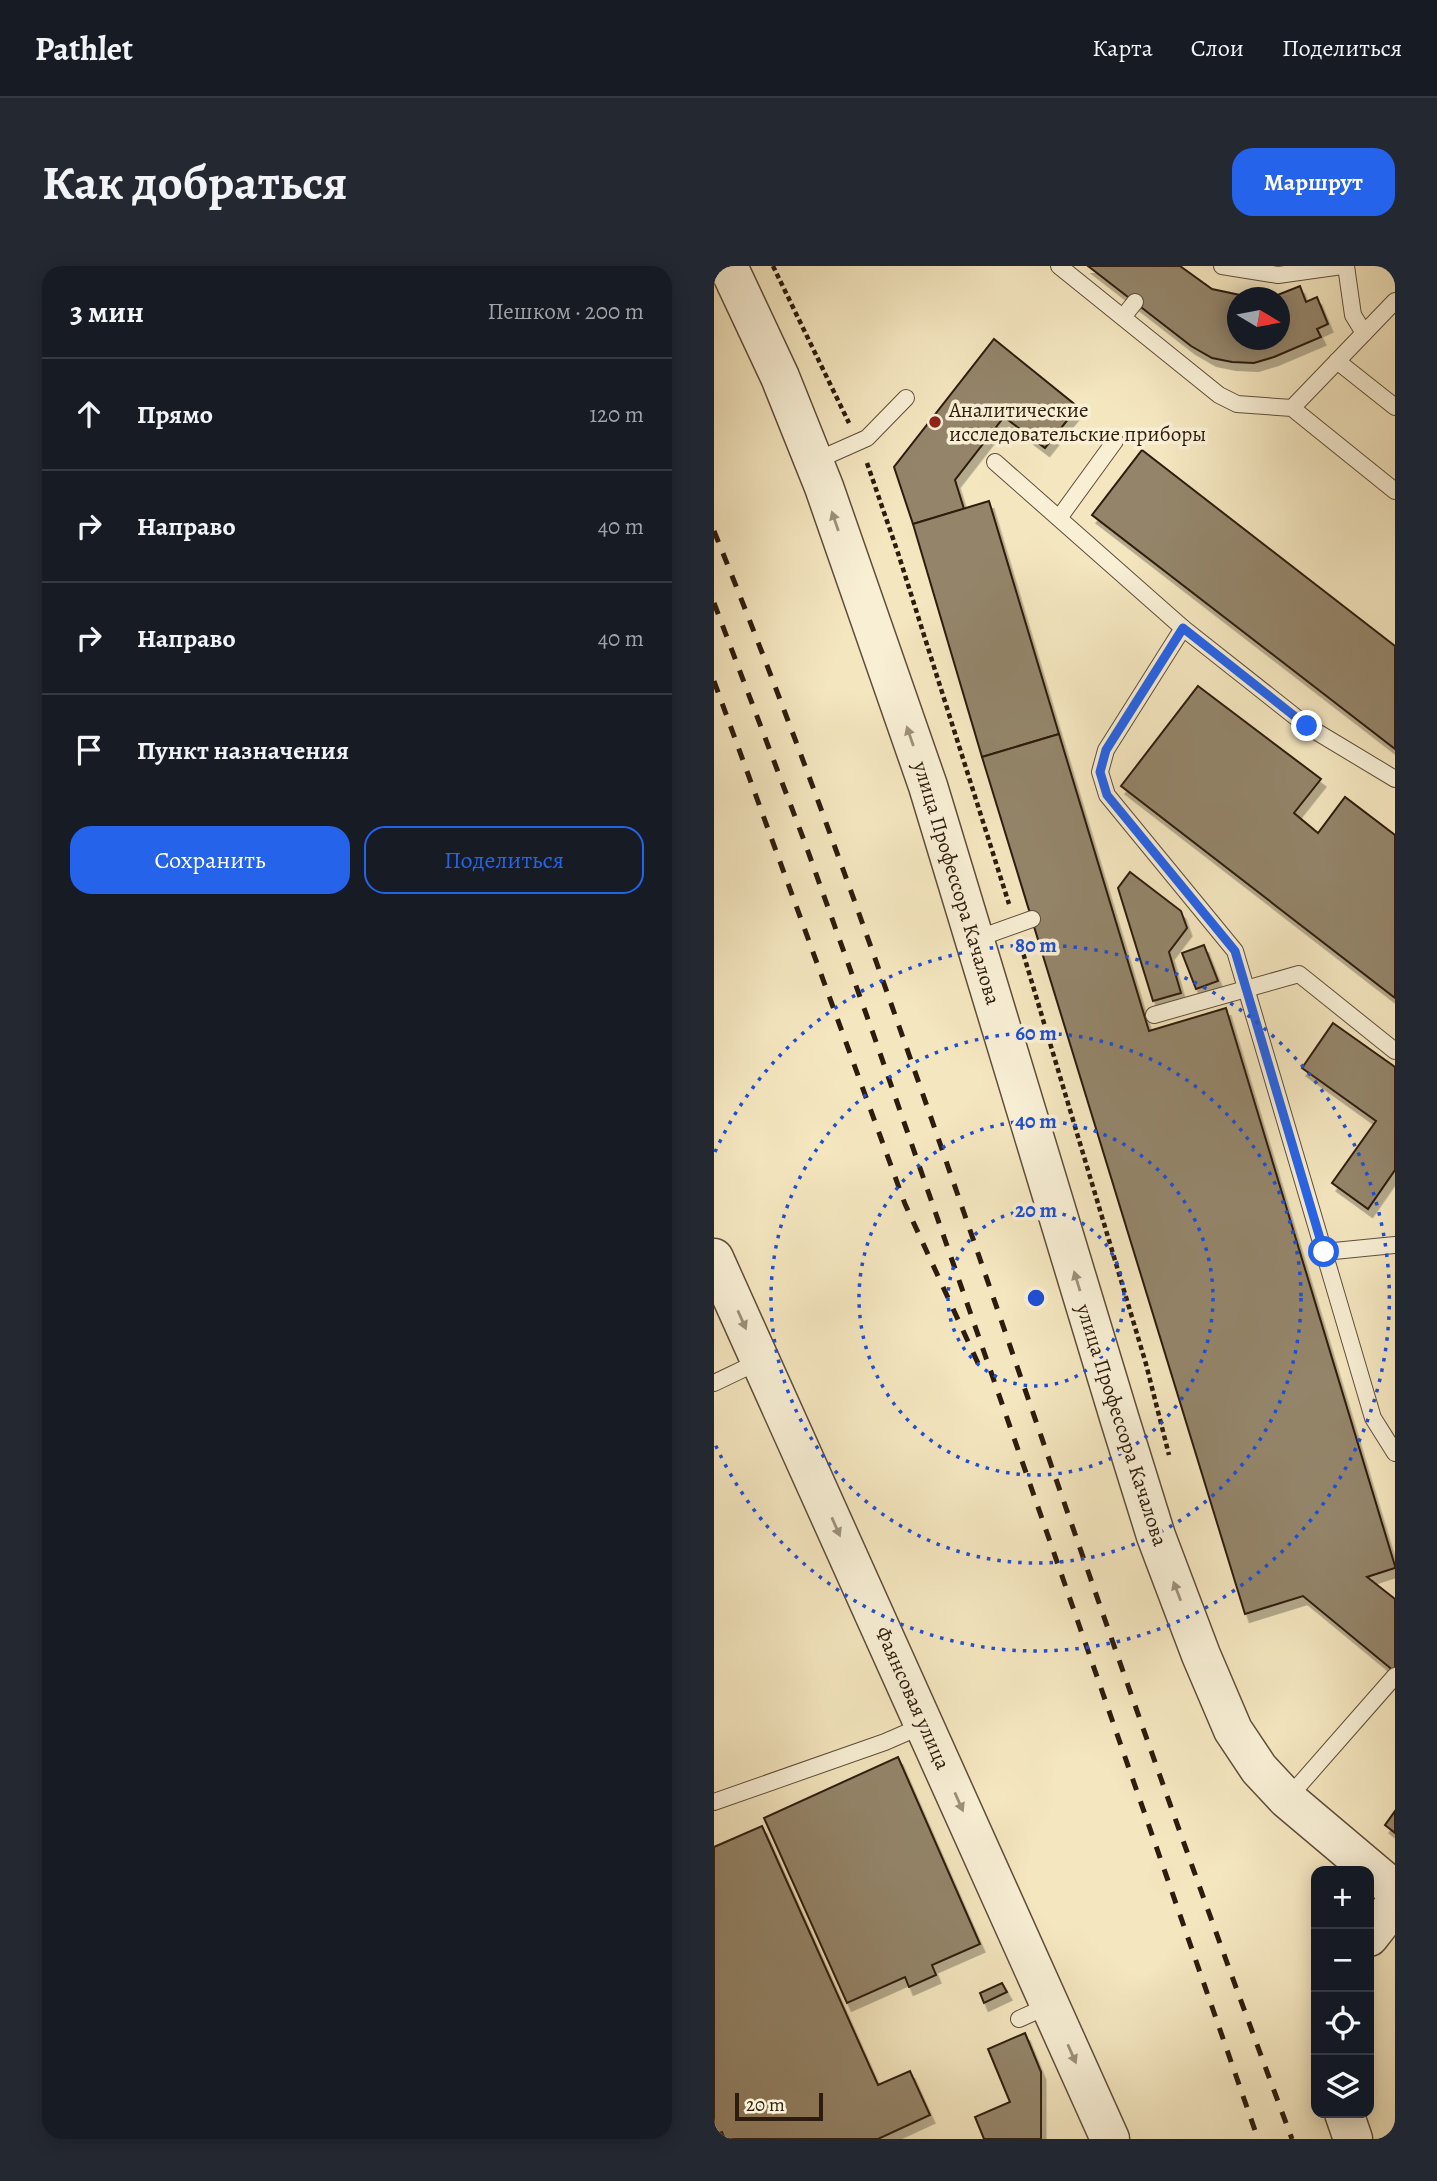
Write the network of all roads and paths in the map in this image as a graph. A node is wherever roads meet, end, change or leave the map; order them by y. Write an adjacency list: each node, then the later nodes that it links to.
1 (728, 266): 14 (street, улица Профессора Качалова)
2 (1059, 266): 7 (lane)
3 (1222, 266): 4 (lane)
4 (1344, 266): 8 (lane)
5 (1135, 302): 7 (lane)
6 (1394, 304): 8 (lane)
7 (1123, 317): 12 (lane)
8 (1364, 333): 9 (lane)
9 (1337, 361): 11 (lane); 12 (lane)
10 (906, 398): 14 (lane)
11 (1395, 407)
12 (1292, 408): 16 (lane)
13 (1115, 441): 17 (lane)
14 (813, 462): 21 (street, улица Профессора Качалова, one-way to 14)
15 (995, 462): 17 (lane)
16 (1395, 491)
17 (1059, 518): 18 (lane)
18 (1183, 628): 19 (lane); 22 (lane)
19 (1395, 779)
20 (1031, 919): 21 (lane)
21 (976, 939): 33 (street, улица Профессора Качалова, one-way to 21)
22 (1246, 988): 23 (lane); 24 (lane); 26 (lane)
23 (1153, 1015)
24 (1395, 1051)
25 (1395, 1245): 26 (lane)
26 (1324, 1252): 30 (lane)
27 (714, 1258): 28 (street, Фаянсовая улица, one-way to 28)
28 (760, 1361): 29 (lane); 32 (street, Фаянсовая улица, one-way to 32)
29 (714, 1383)
30 (1395, 1453)
31 (1395, 1676): 33 (lane)
32 (925, 1725): 34 (lane); 39 (street, Фаянсовая улица, one-way to 39)
33 (1287, 1799): 35 (street, улица Профессора Качалова)
34 (714, 1802)
35 (1395, 1890)
36 (1395, 1904): 37 (street)
37 (1374, 1931)
38 (1346, 2118): 40 (street)
39 (1110, 2139)
40 (1353, 2139)

